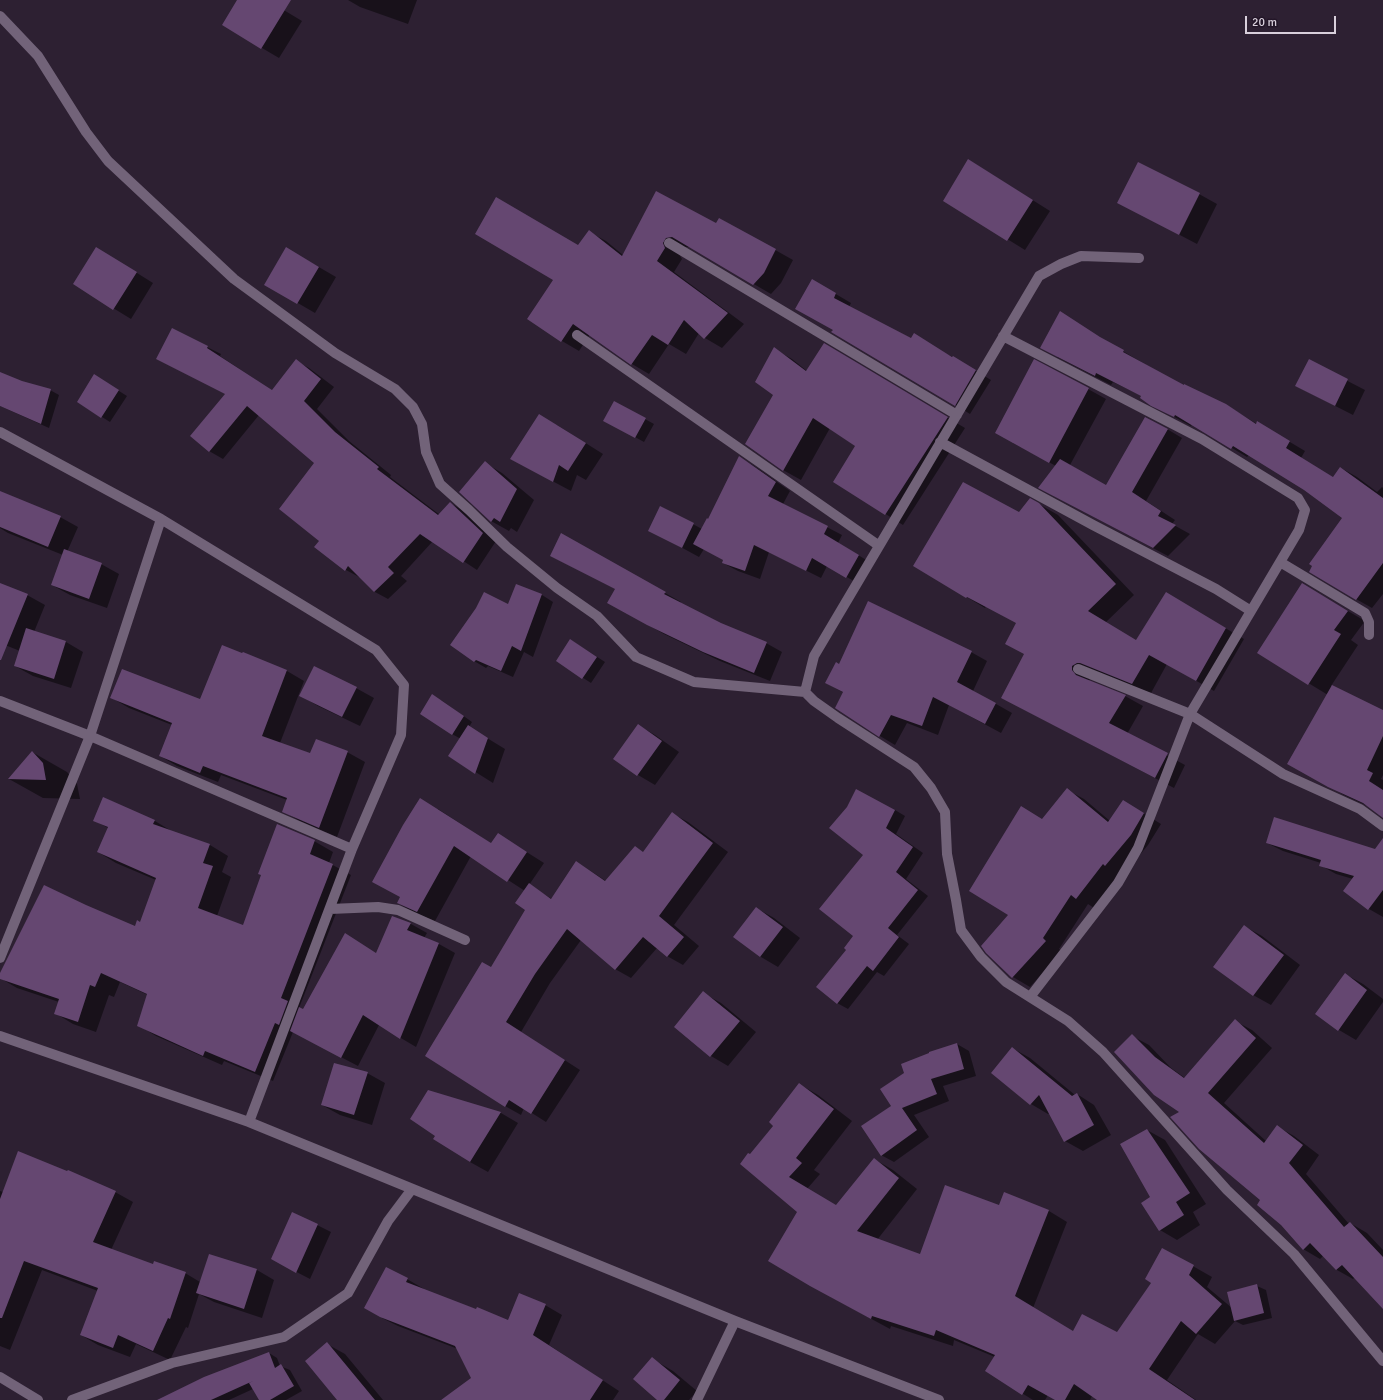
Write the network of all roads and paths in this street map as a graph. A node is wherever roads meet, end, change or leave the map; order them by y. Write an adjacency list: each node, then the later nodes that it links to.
1 (0, 16): 15 (street)
2 (669, 243): 6 (street)
3 (1139, 258): 5 (street)
4 (577, 335): 10 (street)
5 (1003, 336): 6 (street); 11 (street)
6 (957, 415): 8 (street)
7 (0, 432): 9 (street)
8 (940, 442): 10 (street); 12 (street)
9 (161, 519): 18 (street); 20 (street)
10 (878, 545): 15 (street)
11 (1280, 562): 12 (street); 13 (street)
12 (1251, 612): 17 (street)
13 (1369, 635)
14 (1078, 669): 17 (street)
15 (805, 692): 24 (street)
16 (0, 701): 18 (street)
17 (1190, 714): 19 (street); 24 (street)
18 (90, 736): 20 (street); 23 (street)
19 (1383, 826)
20 (352, 849): 21 (street)
21 (330, 909): 22 (street); 26 (street)
22 (465, 940)
23 (0, 958)
24 (1030, 996): 29 (street)
25 (0, 1036): 26 (street)
26 (249, 1122): 27 (street)
27 (412, 1189): 28 (street); 32 (street)
28 (735, 1321): 33 (street); 34 (street)
29 (1383, 1361)
30 (0, 1377): 31 (street)
31 (38, 1400)
32 (72, 1400)
33 (697, 1400)
34 (939, 1400)

